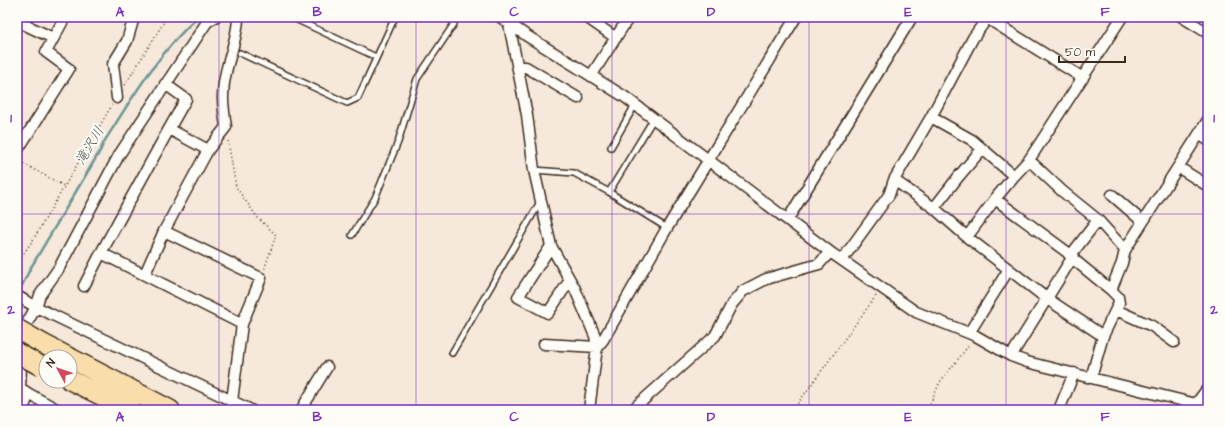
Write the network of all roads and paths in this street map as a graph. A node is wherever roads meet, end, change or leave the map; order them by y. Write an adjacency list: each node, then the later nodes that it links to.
1 (65, 17): 20 (street)
2 (134, 17): 28 (street)
3 (168, 17): 28 (path)
4 (215, 17): 27 (street)
5 (238, 17): 34 (street)
6 (291, 17): 23 (lane)
7 (395, 17): 23 (lane)
8 (453, 17): 61 (lane)
9 (500, 17): 17 (street)
10 (586, 17): 21 (street)
11 (629, 17): 21 (street)
12 (796, 17): 43 (street)
13 (912, 17): 56 (street)
14 (1122, 17): 26 (street)
15 (1182, 17): 19 (street)
16 (988, 18): 26 (street); 31 (street)
17 (512, 20): 24 (street); 25 (street)
18 (17, 21): 20 (street)
19 (1208, 33)
20 (53, 38): 41 (street)
21 (616, 38): 25 (street)
22 (240, 53): 23 (lane)
23 (376, 57)
24 (518, 67): 29 (street); 46 (street)
25 (590, 76): 30 (street)
26 (1083, 78): 44 (street)
27 (165, 84): 35 (street); 79 (street)
28 (117, 98): 49 (path)
29 (578, 98)
30 (635, 105): 32 (street); 38 (lane)
31 (932, 117): 39 (street); 48 (street)
32 (654, 118): 43 (street); 51 (lane)
33 (1208, 120): 36 (street)
34 (226, 127): 40 (street); 72 (path)
35 (169, 129): 40 (street); 66 (street)
36 (1199, 134): 37 (street); 45 (street)
37 (1208, 140)
38 (611, 147)
39 (982, 148): 47 (street); 55 (street)
40 (208, 150): 60 (street)
41 (17, 151)
42 (17, 160): 49 (path)
43 (710, 160): 56 (street); 59 (street)
44 (1029, 160): 47 (street); 57 (street)
45 (1178, 167): 50 (street); 58 (street)
46 (534, 170): 51 (lane); 54 (street)
47 (1014, 176): 53 (street)
48 (894, 180): 55 (street); 68 (street)
49 (64, 186): 69 (path)
50 (1208, 186)
51 (609, 192): 59 (lane)
52 (1112, 195): 58 (street)
53 (995, 199): 62 (street); 67 (street)
54 (541, 200): 63 (street); 90 (lane)
55 (934, 208): 62 (street)
56 (788, 219): 65 (street)
57 (1098, 220): 64 (street); 67 (street)
58 (1143, 222): 64 (street)
59 (667, 228): 87 (street)
60 (164, 231): 71 (street); 72 (street)
61 (352, 235)
62 (967, 236): 70 (street)
63 (551, 246): 73 (street); 73 (street)
64 (1125, 250): 76 (street)
65 (830, 252): 68 (street); 110 (street)
66 (101, 253): 71 (street); 74 (street)
67 (1072, 258): 76 (street); 78 (street)
68 (842, 260): 75 (street)
69 (17, 263)
70 (1009, 270): 78 (street); 83 (street)
71 (145, 274): 81 (street)
72 (261, 278): 81 (street)
73 (570, 280): 87 (street)
74 (84, 286)
75 (881, 288): 83 (street); 111 (path)
76 (1110, 290): 80 (street)
77 (17, 296): 79 (street)
78 (1046, 298): 84 (street); 91 (street)
79 (36, 307): 99 (street); 100 (street)
80 (1116, 310): 84 (street); 85 (street)
81 (242, 324): 100 (street)
82 (17, 329): 88 (highway, bridge)
83 (972, 335): 91 (street); 112 (path)
84 (1103, 336): 96 (street)
85 (1174, 342)
86 (544, 344): 87 (street)
87 (597, 347): 109 (street)
88 (53, 349)
89 (17, 353): 93 (highway, bridge)
90 (452, 354)
91 (1011, 356): 95 (street)
92 (78, 362): 106 (highway)
93 (38, 364)
94 (327, 367): 108 (street)
95 (1074, 373): 96 (street); 113 (street)
96 (1091, 378): 101 (street)
97 (78, 384): 105 (highway)
98 (1208, 388): 101 (street)
99 (29, 394): 103 (street); 104 (street)
100 (231, 405): 107 (street)
101 (1196, 407): 102 (street)
102 (1208, 408)
103 (25, 410)
104 (58, 410)
105 (131, 410)
106 (170, 410)
107 (251, 410)
108 (301, 410)
109 (590, 410)
110 (632, 410)
111 (793, 410)
112 (926, 410)
113 (1059, 410)

